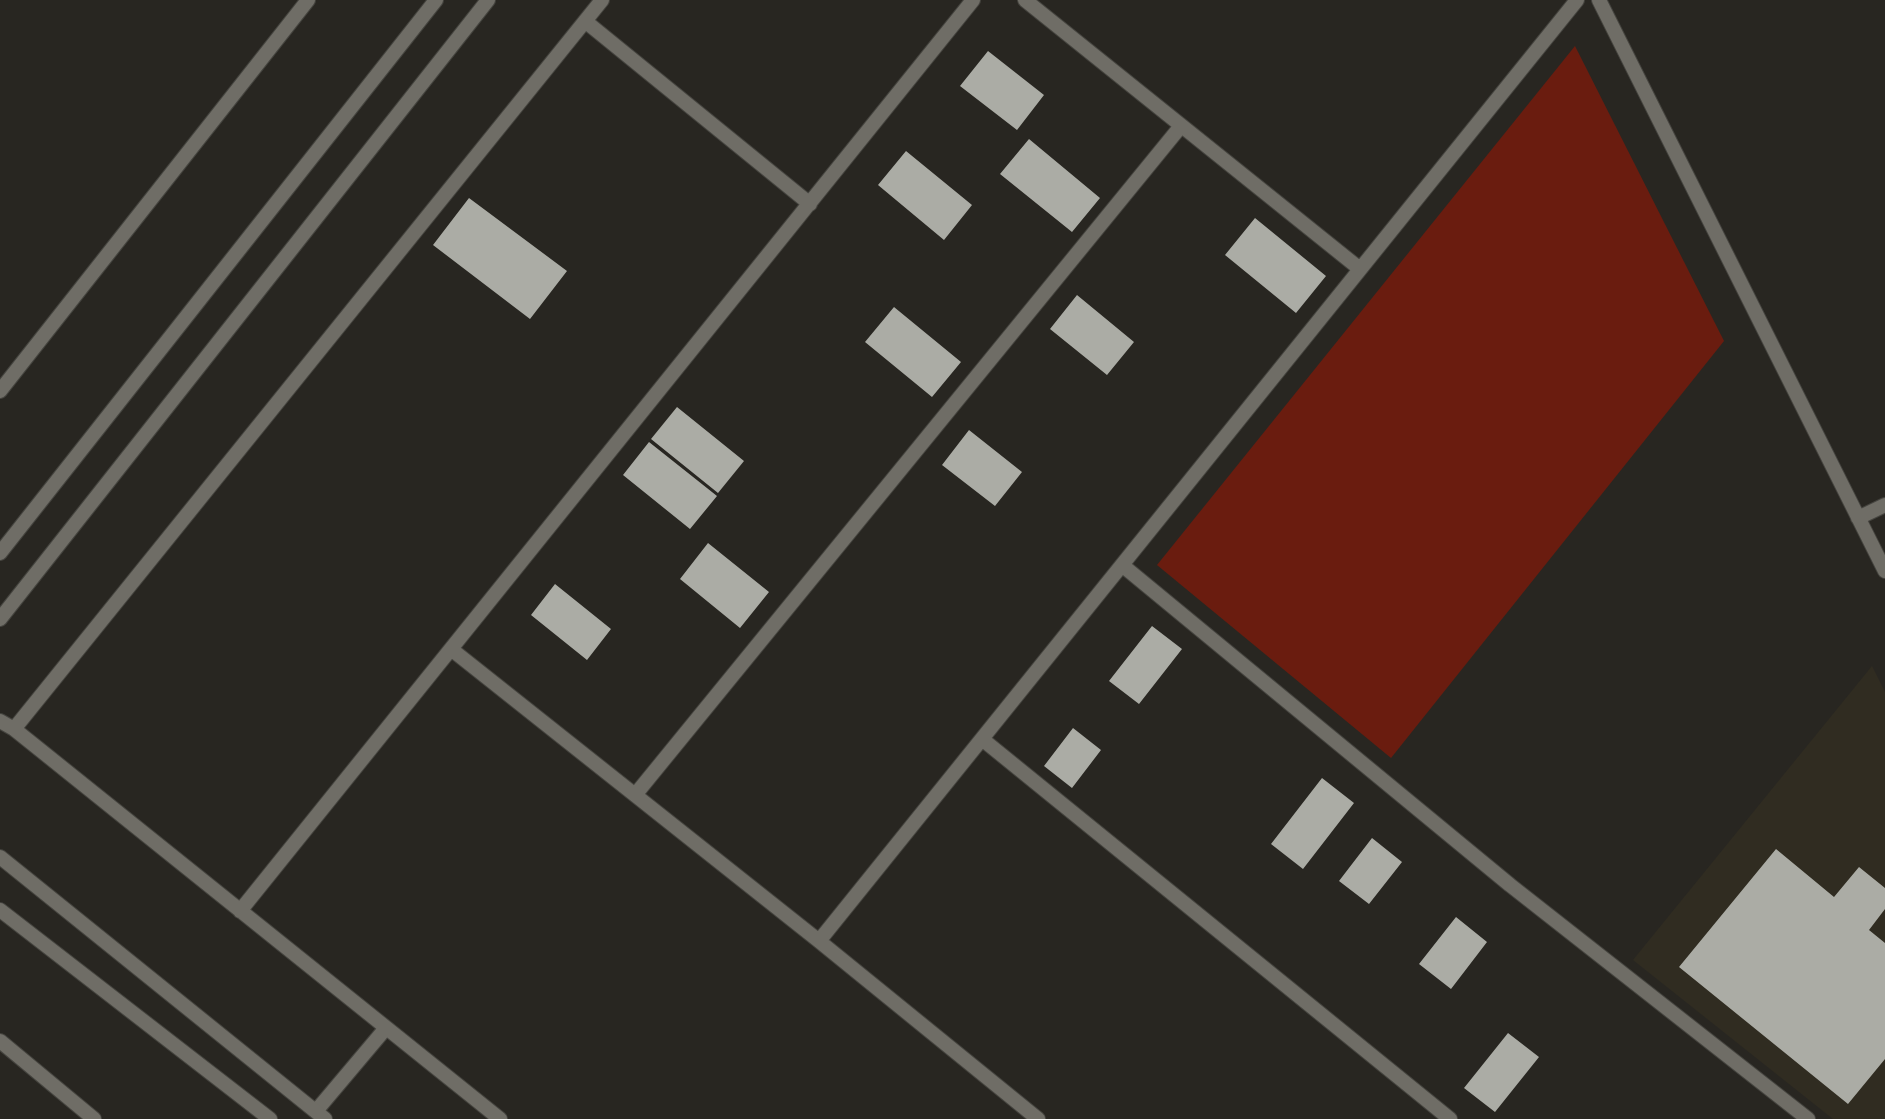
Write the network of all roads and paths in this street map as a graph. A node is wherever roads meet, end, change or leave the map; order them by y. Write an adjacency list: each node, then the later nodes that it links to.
1 (308, 0): 13 (street)
2 (436, 0): 16 (street)
3 (488, 0): 19 (street)
4 (602, 0): 9 (street)
5 (974, 0): 11 (street)
6 (1025, 0): 10 (street)
7 (1576, 0): 12 (street)
8 (1599, 0): 15 (street)
9 (585, 21): 11 (street); 22 (street)
10 (1181, 126): 12 (street); 24 (street)
11 (810, 204): 20 (street)
12 (1360, 269): 17 (street)
13 (0, 391)
14 (1885, 506): 15 (street)
15 (1858, 518): 18 (street)
16 (0, 553)
17 (1122, 564): 23 (street); 37 (street)
18 (1885, 571)
19 (0, 619)
20 (451, 648): 24 (street); 27 (street)
21 (0, 721): 22 (street)
22 (14, 728): 27 (street)
23 (982, 739): 28 (street); 36 (street)
24 (634, 795): 28 (street)
25 (0, 857): 31 (street)
26 (0, 910): 33 (street)
27 (240, 911): 29 (street)
28 (819, 941): 35 (street)
29 (386, 1028): 31 (street); 34 (street)
30 (0, 1041): 32 (street)
31 (321, 1115)
32 (94, 1119)
33 (270, 1119)
34 (500, 1119)
35 (1038, 1119)
36 (1450, 1119)
37 (1808, 1119)

